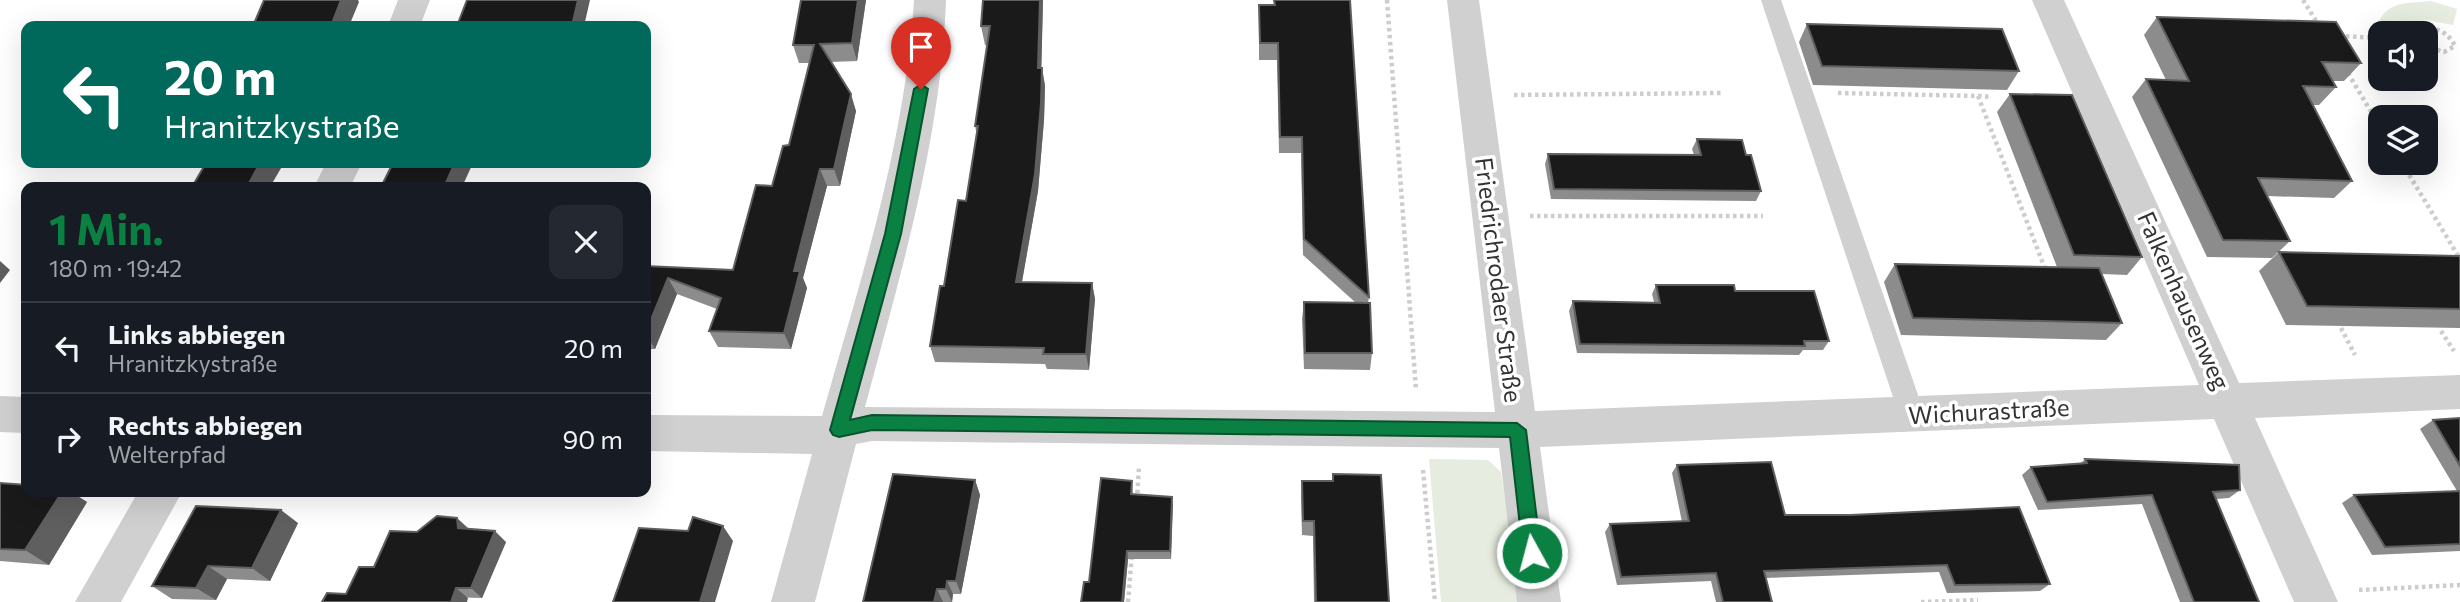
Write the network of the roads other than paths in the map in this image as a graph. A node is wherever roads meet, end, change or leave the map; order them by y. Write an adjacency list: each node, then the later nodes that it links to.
1 (414, 0): 6 (street)
2 (930, 0): 12 (street)
3 (1462, 0): 13 (street, Friedrichrodaer Straße)
4 (1771, 0): 11 (lane)
5 (2048, 0): 8 (street, Falkenhausenweg)
6 (406, 21)
7 (2460, 392): 8 (street, Wichurastraße)
8 (2227, 401): 11 (street, Wichurastraße); 16 (street, Falkenhausenweg)
9 (0, 414): 10 (street)
10 (21, 415)
11 (1912, 415): 13 (street, Wichurastraße)
12 (839, 430): 13 (street, Wichurastraße); 14 (street, Wichurastraße); 18 (street)
13 (1517, 430): 19 (street, Friedrichrodaer Straße)
14 (651, 433)
15 (157, 497): 17 (street)
16 (2334, 596)
17 (97, 602)
18 (793, 602)
19 (1539, 602)

